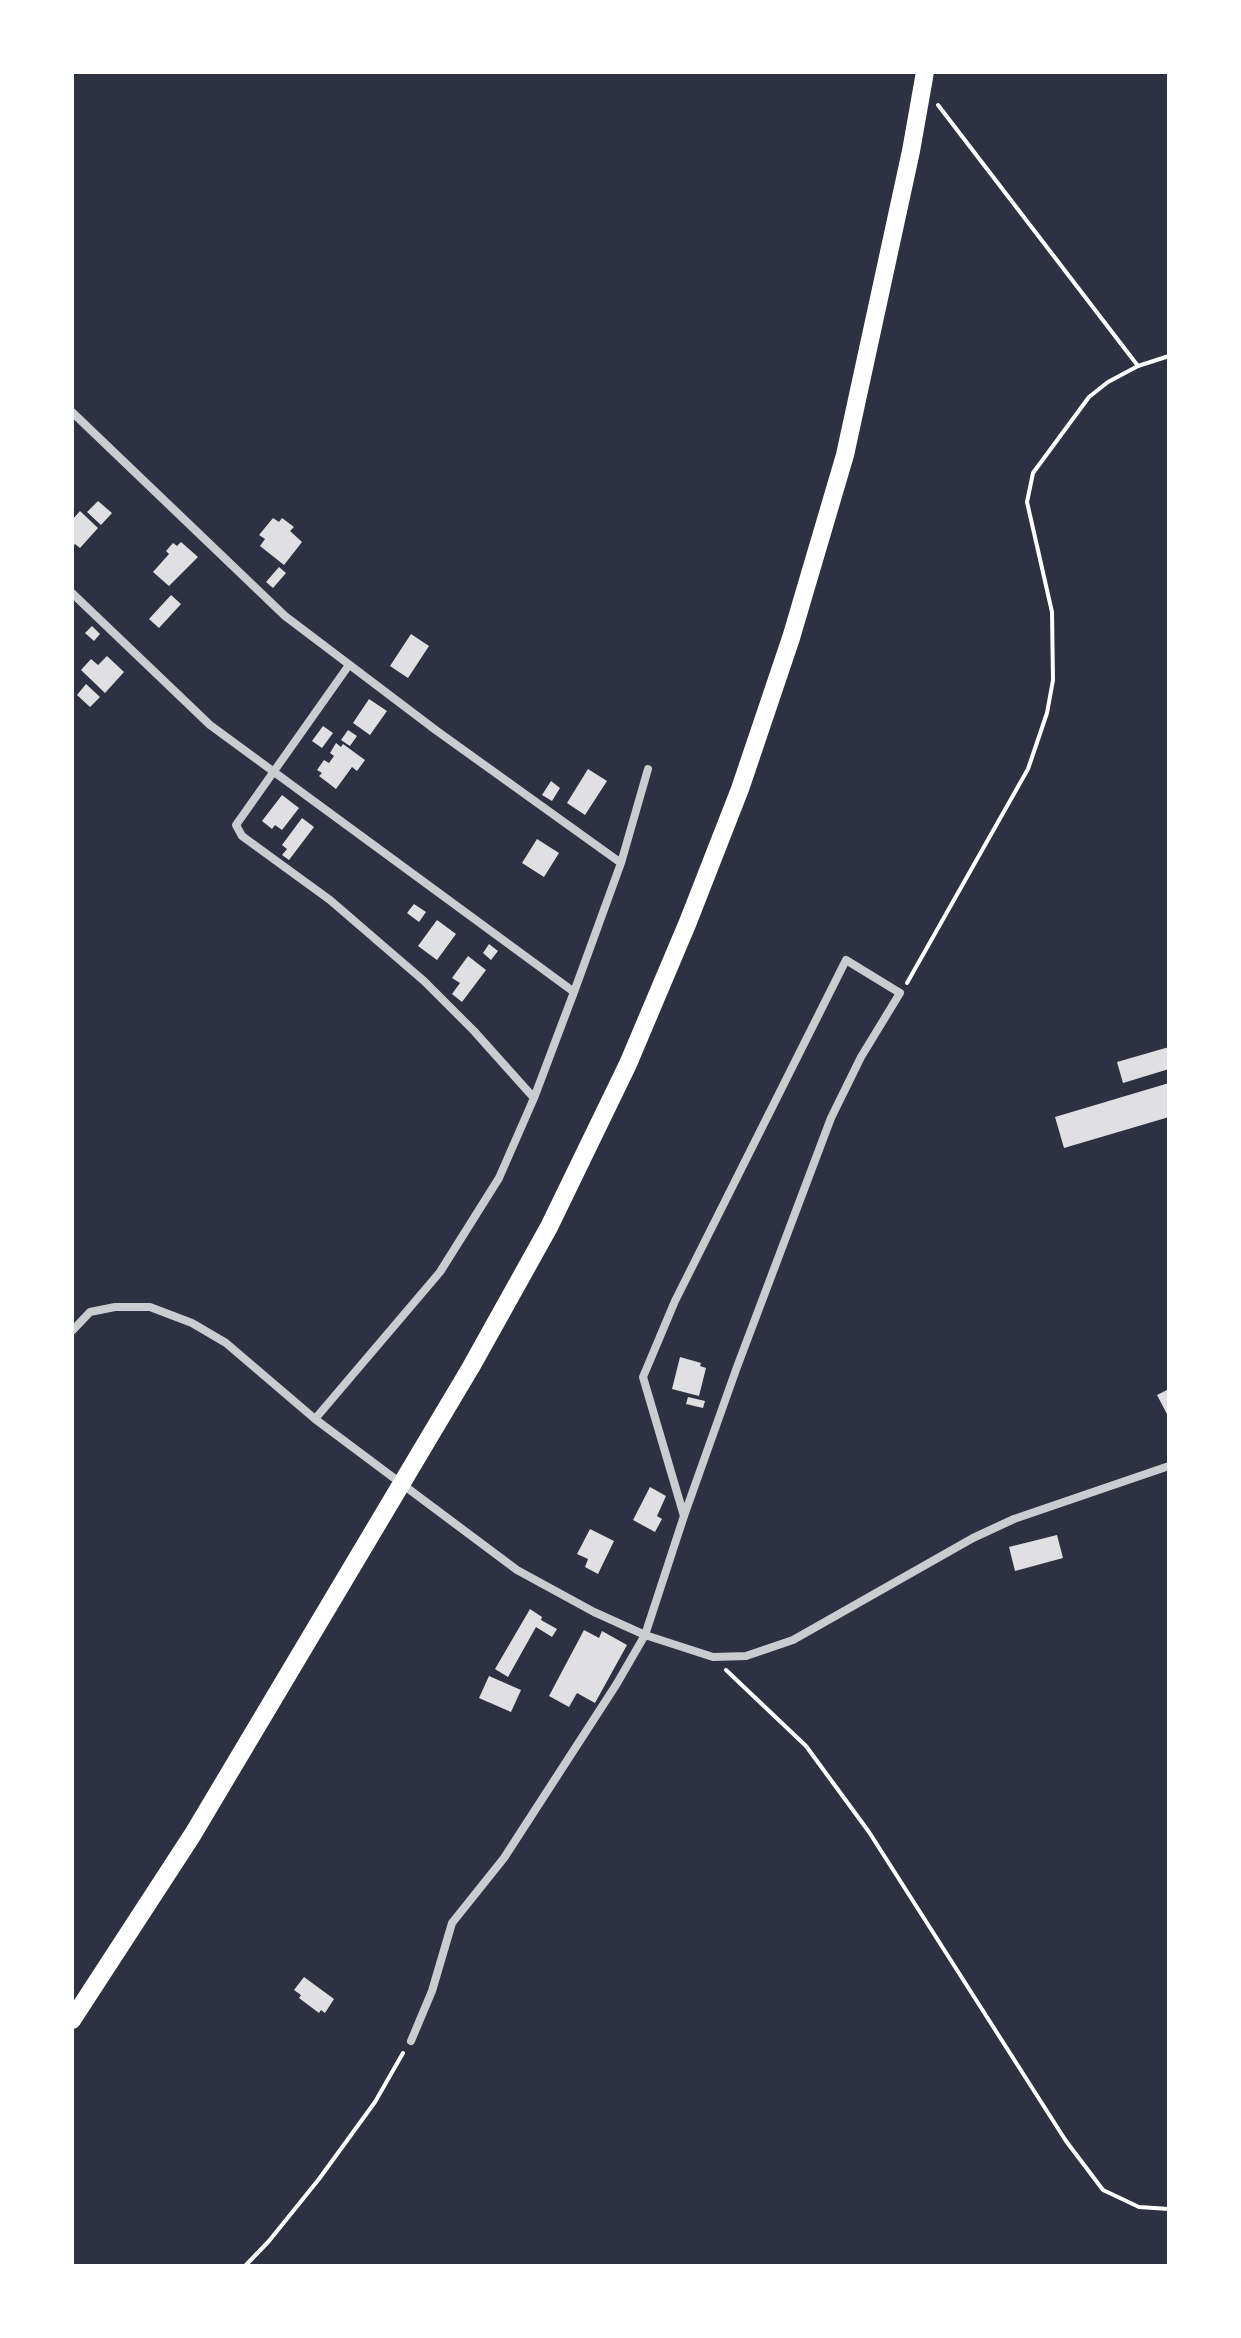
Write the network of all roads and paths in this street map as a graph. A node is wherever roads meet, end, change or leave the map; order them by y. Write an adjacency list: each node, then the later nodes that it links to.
1 (925, 72): 20 (highway)
2 (943, 111): 4 (path)
3 (1169, 356): 4 (path)
4 (1138, 366): 12 (path)
5 (72, 412): 7 (street)
6 (72, 593): 9 (street)
7 (349, 665): 9 (street); 10 (street)
8 (648, 769): 10 (street)
9 (274, 773): 11 (street); 13 (street)
10 (621, 863): 11 (street)
11 (574, 992): 13 (street)
12 (900, 993): 17 (street); 17 (street)
13 (534, 1098): 15 (street)
14 (72, 1331): 15 (street)
15 (315, 1419): 18 (street)
16 (1169, 1466): 19 (street)
17 (684, 1516): 18 (street)
18 (645, 1635): 19 (street); 21 (street)
19 (713, 1657): 22 (path)
20 (72, 2020)
21 (411, 2041): 23 (path)
22 (1169, 2209)
23 (245, 2266)

